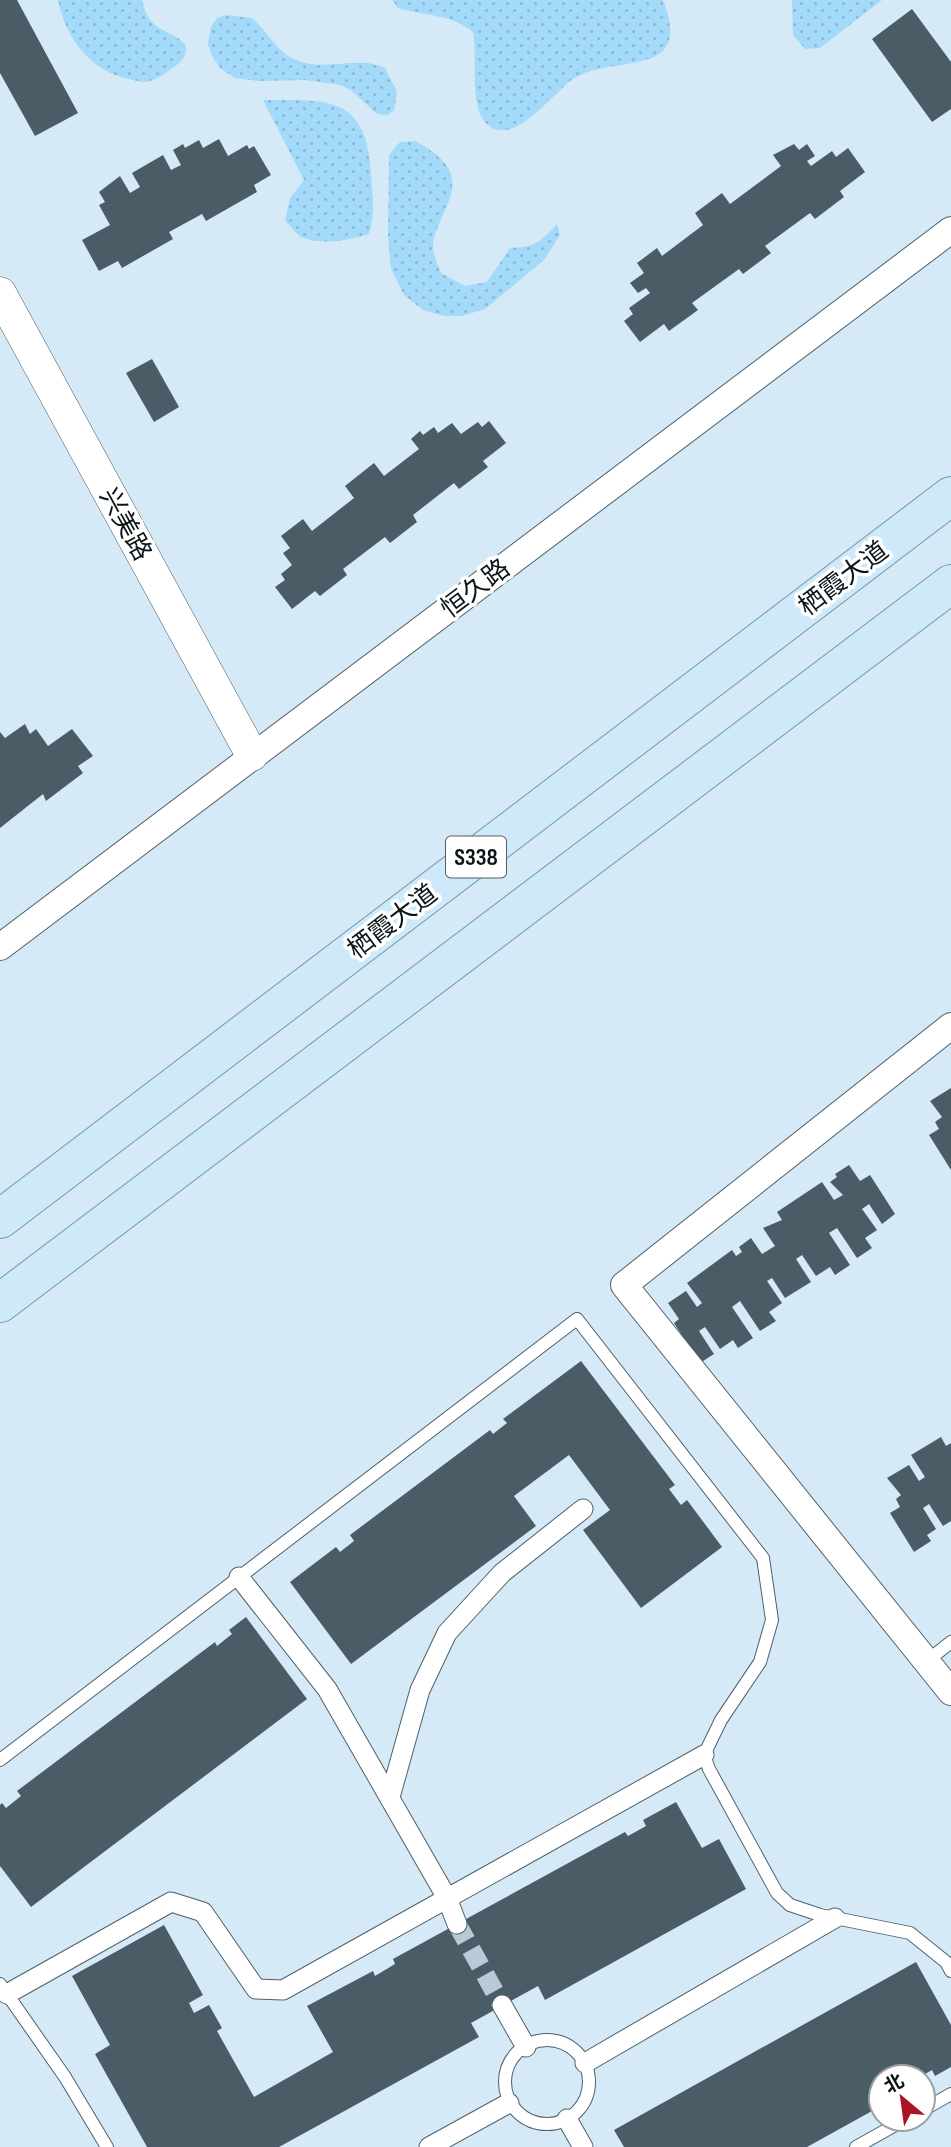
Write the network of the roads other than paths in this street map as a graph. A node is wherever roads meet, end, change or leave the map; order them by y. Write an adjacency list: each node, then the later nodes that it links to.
1 (951, 230): 5 (street, 恒久路)
2 (0, 293): 5 (street, 兴美路)
3 (951, 496): 8 (main road, 栖霞大道 / S338)
4 (951, 584): 9 (main road, S338)
5 (252, 755): 6 (street, 恒久路)
6 (0, 947)
7 (951, 1027): 13 (street)
8 (0, 1219)
9 (0, 1303)
10 (583, 1509): 17 (street)
11 (239, 1577): 15 (lane); 16 (lane); 17 (street)
12 (951, 1642): 13 (lane)
13 (927, 1661): 14 (street)
14 (951, 1692)
15 (704, 1755): 18 (street); 19 (lane)
16 (0, 1760)
17 (390, 1797): 18 (street)
18 (447, 1898): 20 (street); 22 (street)
19 (835, 1918): 21 (lane); 25 (street)
20 (457, 1924)
21 (951, 1971)
22 (3, 1989): 29 (lane)
23 (502, 2005): 24 (street)
24 (526, 2047): 25 (lane); 26 (lane)
25 (584, 2063): 27 (lane)
26 (509, 2103): 27 (lane); 30 (street)
27 (567, 2119): 31 (street)
28 (881, 2133): 32 (lane)
29 (107, 2147)
30 (429, 2147)
31 (583, 2147)
32 (856, 2147)

